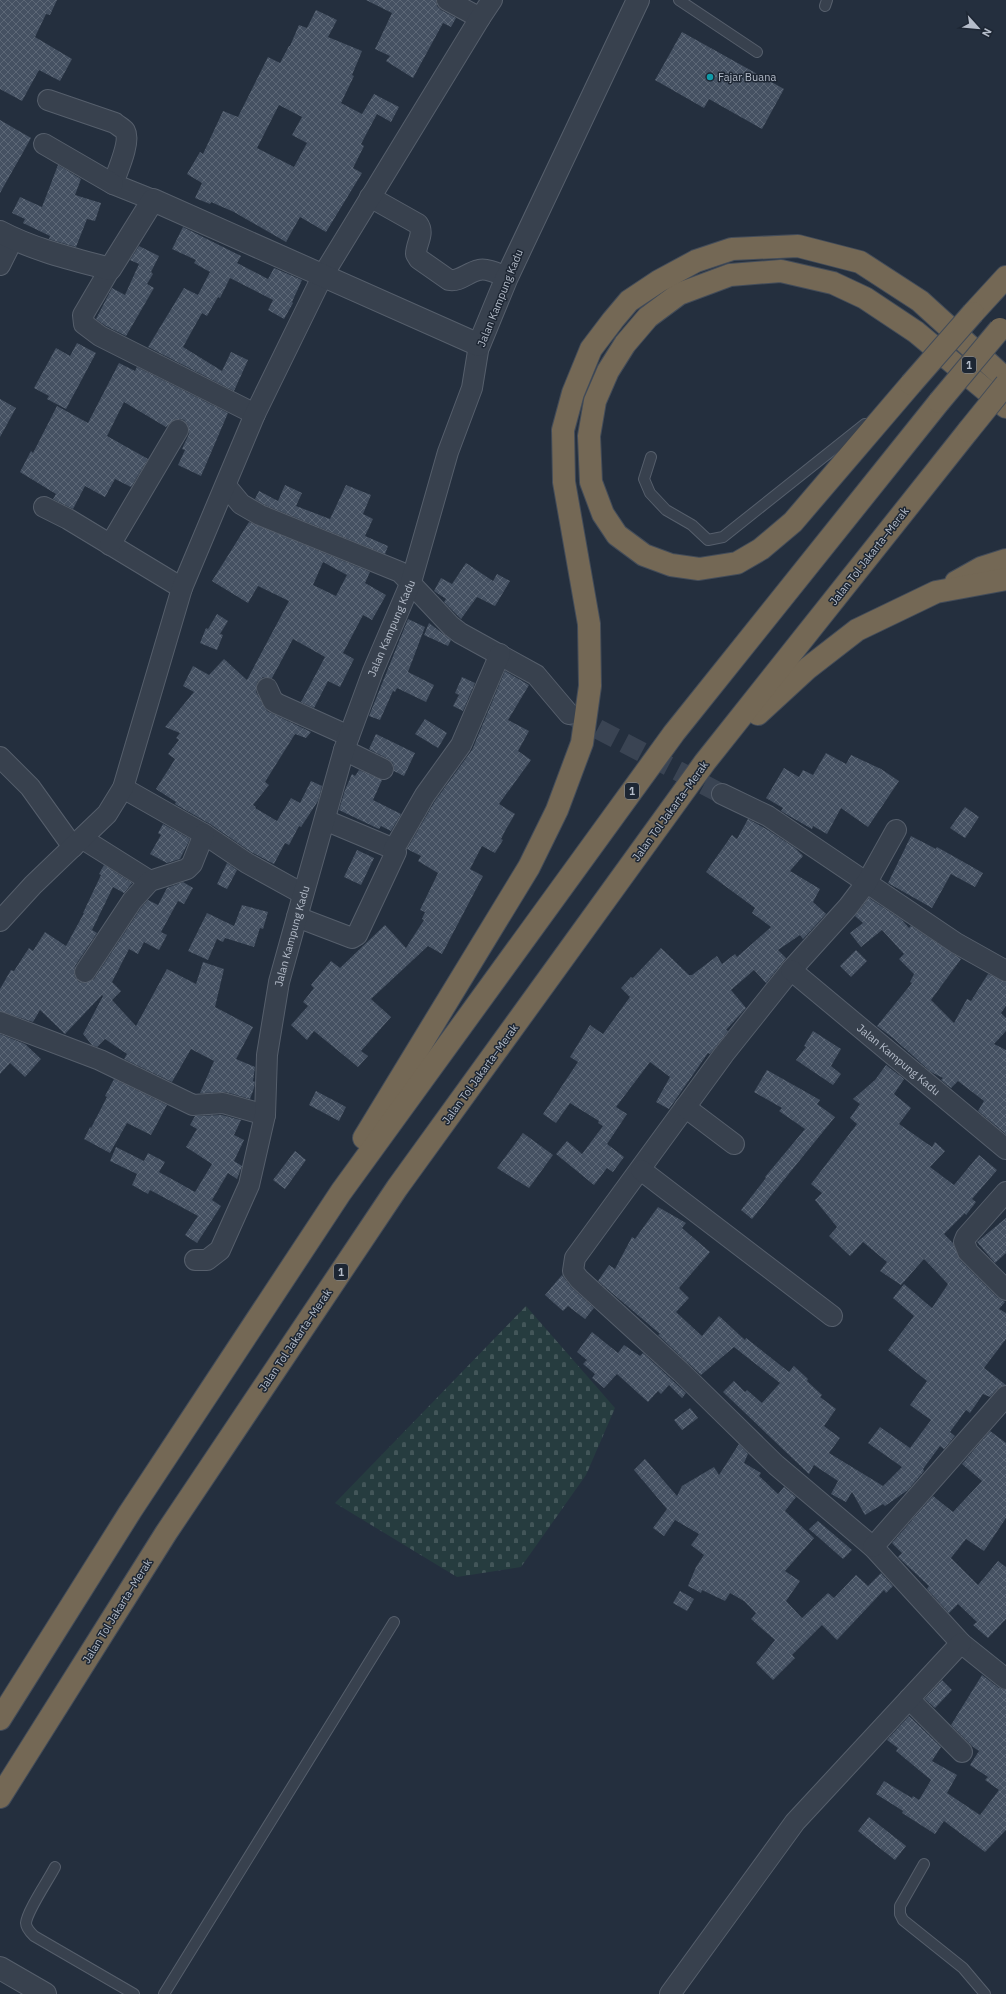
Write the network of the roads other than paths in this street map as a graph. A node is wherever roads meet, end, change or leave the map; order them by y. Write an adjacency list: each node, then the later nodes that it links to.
1 (447, 0): 5 (street)
2 (492, 0): 5 (street)
3 (638, 0): 16 (street, Jalan Kampung Kadu)
4 (679, 0): 6 (lane)
5 (480, 18): 10 (street)
6 (757, 52)
7 (48, 100): 9 (street)
8 (44, 144): 9 (street)
9 (114, 184): 11 (street)
10 (370, 197): 15 (street); 16 (street)
11 (153, 200): 14 (street); 15 (street)
12 (6, 235): 13 (street); 14 (street)
13 (0, 265)
14 (110, 269): 24 (street)
15 (323, 275): 19 (street); 24 (street)
16 (507, 276): 19 (street, Jalan Kampung Kadu)
17 (1006, 277): 22 (highway, bridge)
18 (1003, 325): 63 (highway, 1, bridge)
19 (479, 345): 32 (street, Jalan Kampung Kadu)
20 (1006, 380): 63 (highway)
21 (1006, 384): 40 (highway, Jalan Tol Jakarta–Merak / 1, bridge)
22 (906, 390): 23 (highway); 26 (lane)
23 (1006, 407)
24 (255, 414): 27 (street)
25 (178, 430): 29 (street)
26 (650, 457)
27 (226, 486): 32 (street); 33 (street)
28 (44, 507): 29 (street)
29 (110, 545): 33 (street)
30 (1006, 560): 34 (highway)
31 (1006, 579): 34 (highway)
32 (411, 582): 35 (street); 38 (street, Jalan Kampung Kadu)
33 (182, 588): 42 (street)
34 (936, 592): 40 (highway)
35 (500, 654): 37 (street); 48 (street)
36 (267, 688): 38 (street)
37 (569, 714)
38 (346, 743): 41 (street); 44 (street, Jalan Kampung Kadu)
39 (0, 757): 47 (street)
40 (705, 762): 76 (highway, Jalan Tol Jakarta–Merak / 1)
41 (383, 769)
42 (122, 788): 46 (street); 47 (street)
43 (722, 794): 50 (street)
44 (325, 820): 48 (street); 51 (street, Jalan Kampung Kadu)
45 (896, 830): 50 (street)
46 (204, 834): 49 (street); 51 (street)
47 (78, 843): 49 (street); 53 (street)
48 (394, 849): 52 (street)
49 (150, 881): 56 (street)
50 (867, 882): 54 (street); 55 (street)
51 (303, 894): 52 (street, Jalan Kampung Kadu)
52 (297, 917): 59 (street, Jalan Kampung Kadu)
53 (0, 922)
54 (791, 970): 58 (street); 61 (street, Jalan Kampung Kadu)
55 (1006, 971)
56 (85, 972)
57 (0, 1022): 59 (street)
58 (685, 1107): 60 (street); 62 (street)
59 (265, 1115): 65 (street, Jalan Kampung Kadu)
60 (734, 1144)
61 (1006, 1149)
62 (641, 1170): 67 (street); 69 (street)
63 (341, 1192): 74 (highway, 1)
64 (1006, 1192): 66 (street)
65 (196, 1260)
66 (1006, 1290)
67 (832, 1316)
68 (1006, 1396): 69 (street)
69 (873, 1547): 71 (street)
70 (394, 1622): 82 (lane)
71 (961, 1643): 72 (street); 73 (street)
72 (1002, 1669)
73 (909, 1699): 75 (street); 83 (street)
74 (0, 1719)
75 (962, 1752)
76 (0, 1797)
77 (924, 1864): 84 (lane)
78 (56, 1867): 81 (lane)
79 (0, 1968): 80 (street)
80 (45, 1994)
81 (134, 1994)
82 (164, 1994)
83 (670, 1994)
84 (985, 1994)

